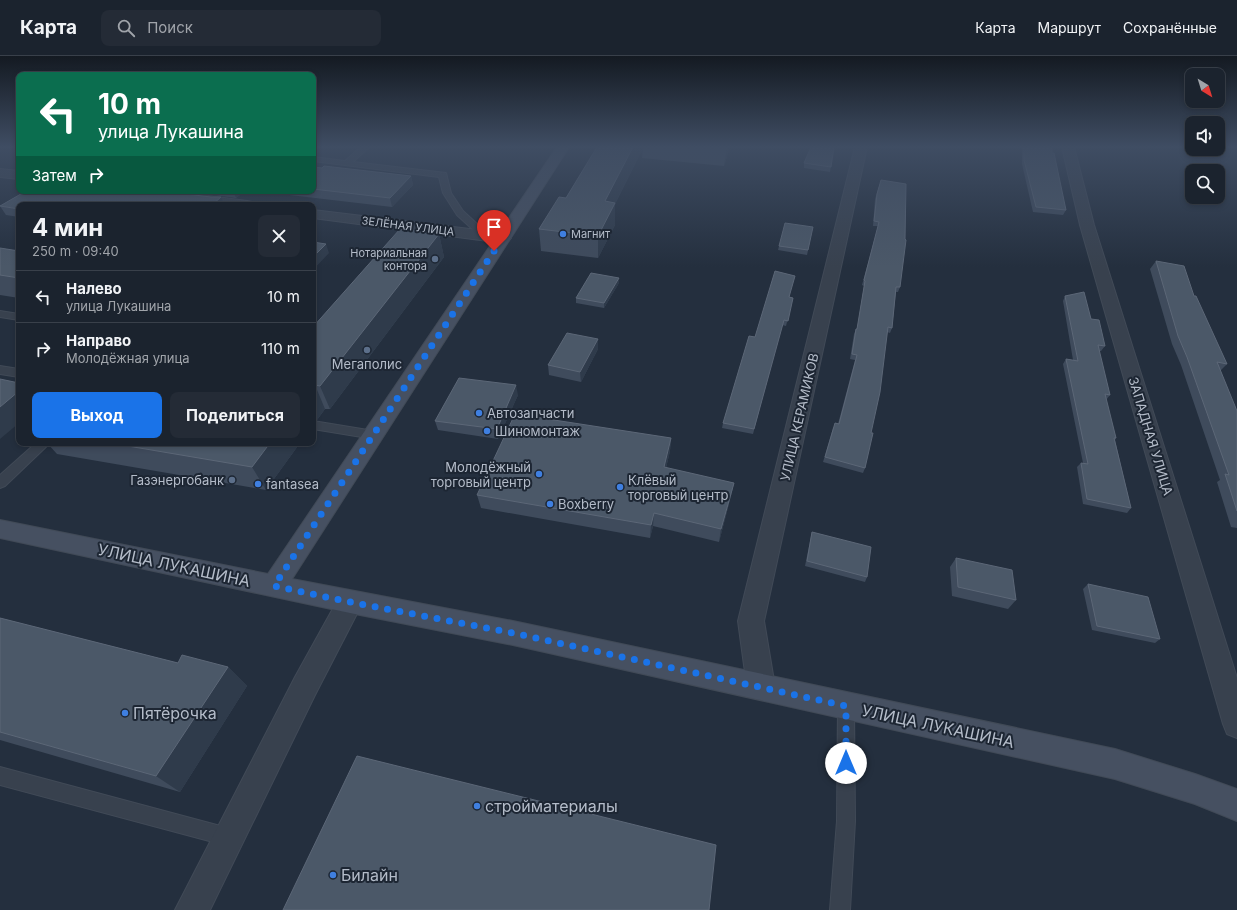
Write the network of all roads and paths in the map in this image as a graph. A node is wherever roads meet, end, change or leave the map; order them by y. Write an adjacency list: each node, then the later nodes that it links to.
1 (446, 187): 9 (lane)
2 (532, 187): 9 (main road)
3 (852, 187): 22 (street, УЛИЦА КЕРАМИКОВ)
4 (1078, 187): 24 (street, ЗАПАДНАЯ УЛИЦА)
5 (162, 194): 6 (street)
6 (224, 202)
7 (316, 214): 8 (street, ЗЕЛЁНАЯ УЛИЦА)
8 (420, 227): 9 (street, ЗЕЛЁНАЯ УЛИЦА); 10 (lane)
9 (494, 237): 16 (main road)
10 (410, 239)
11 (0, 314): 12 (lane)
12 (16, 317)
13 (0, 370): 14 (lane)
14 (16, 373)
15 (316, 425): 16 (lane)
16 (374, 435): 20 (main road)
17 (41, 446): 18 (lane)
18 (0, 483)
19 (0, 529): 20 (main road, УЛИЦА ЛУКАШИНА)
20 (274, 586): 21 (main road, УЛИЦА ЛУКАШИНА)
21 (350, 602): 22 (main road, УЛИЦА ЛУКАШИНА); 27 (street)
22 (761, 687): 23 (main road, УЛИЦА ЛУКАШИНА)
23 (846, 706): 26 (main road, УЛИЦА ЛУКАШИНА); 29 (lane)
24 (1237, 724)
25 (0, 776): 27 (lane)
26 (1237, 805)
27 (228, 837): 28 (street)
28 (192, 910)
29 (840, 910)

